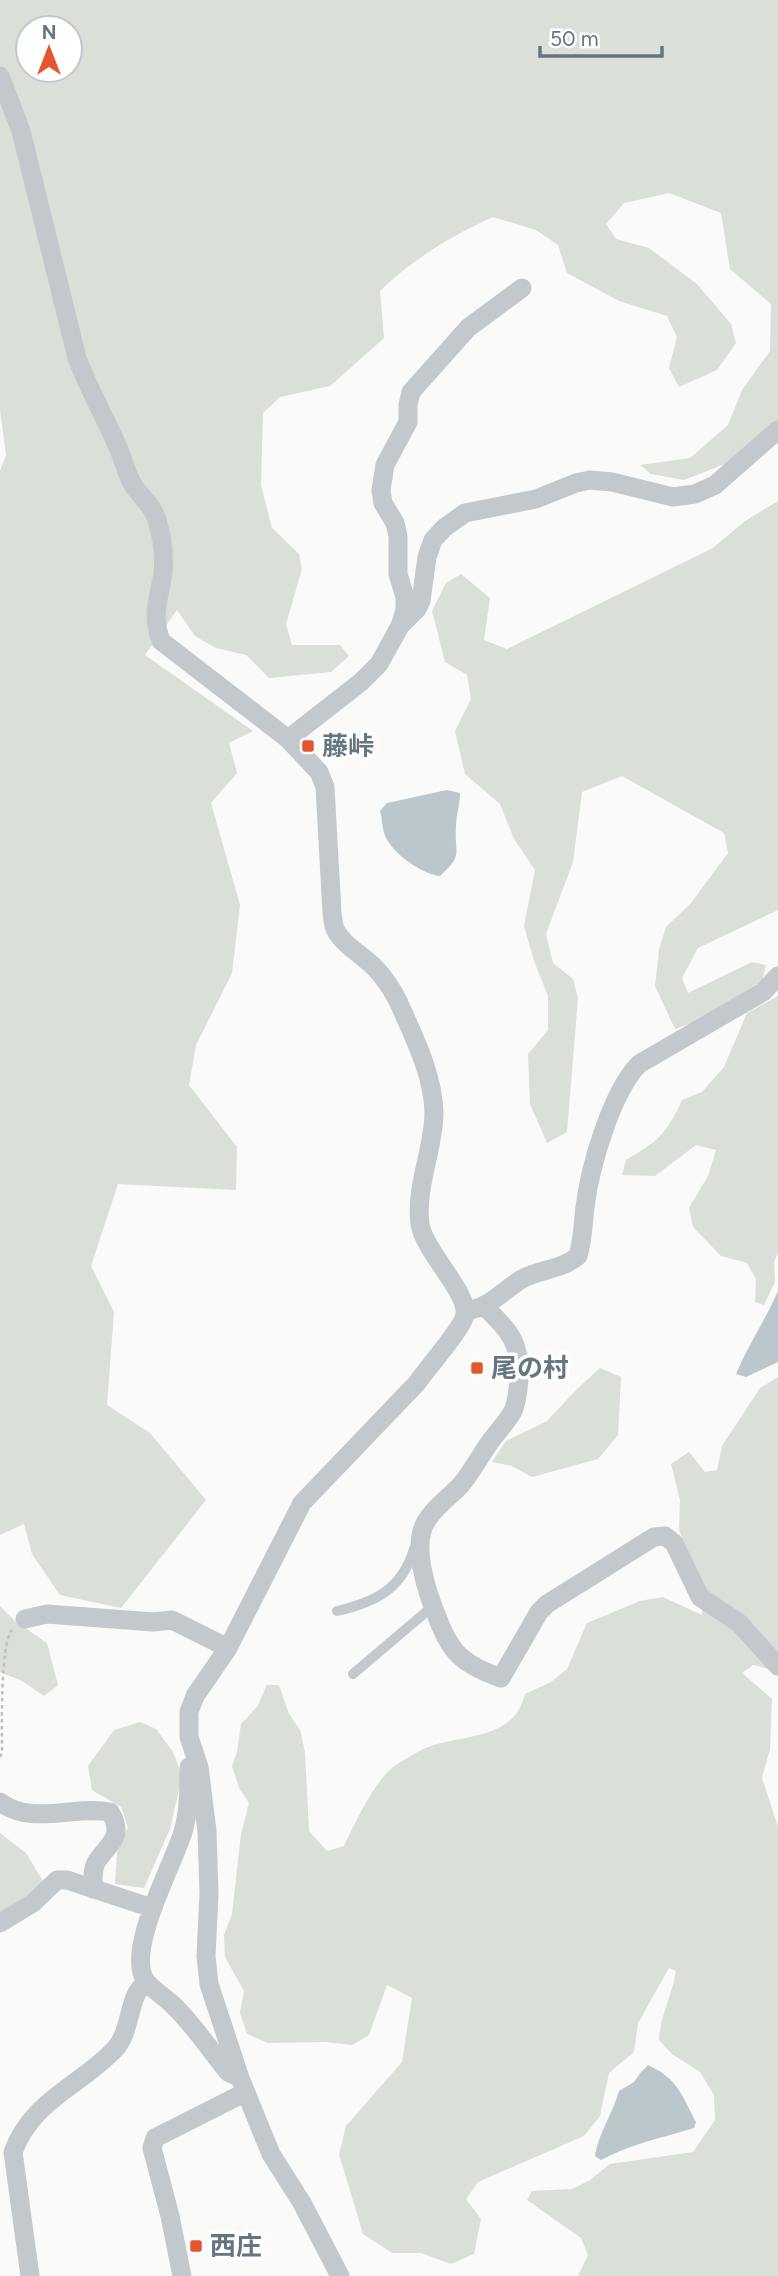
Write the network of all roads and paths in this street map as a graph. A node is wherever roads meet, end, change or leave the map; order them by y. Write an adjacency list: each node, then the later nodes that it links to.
1 (0, 76): 5 (street)
2 (522, 288): 4 (street)
3 (778, 430): 4 (street)
4 (400, 626): 5 (street)
5 (288, 739): 7 (street)
6 (778, 976): 7 (street)
7 (475, 1308): 8 (street); 12 (street)
8 (421, 1532): 9 (street); 10 (lane)
9 (433, 1606): 13 (street); 14 (lane)
10 (337, 1611)
11 (25, 1619): 12 (street); 16 (path)
12 (228, 1648): 15 (street)
13 (778, 1665)
14 (353, 1674)
15 (194, 1751): 19 (street); 22 (street)
16 (0, 1757)
17 (0, 1802): 18 (street)
18 (93, 1889): 19 (street); 20 (street)
19 (152, 1908): 21 (street)
20 (0, 1923)
21 (146, 1983): 22 (street); 23 (street)
22 (243, 2085): 24 (street); 25 (street)
23 (30, 2276)
24 (182, 2276)
25 (341, 2276)

